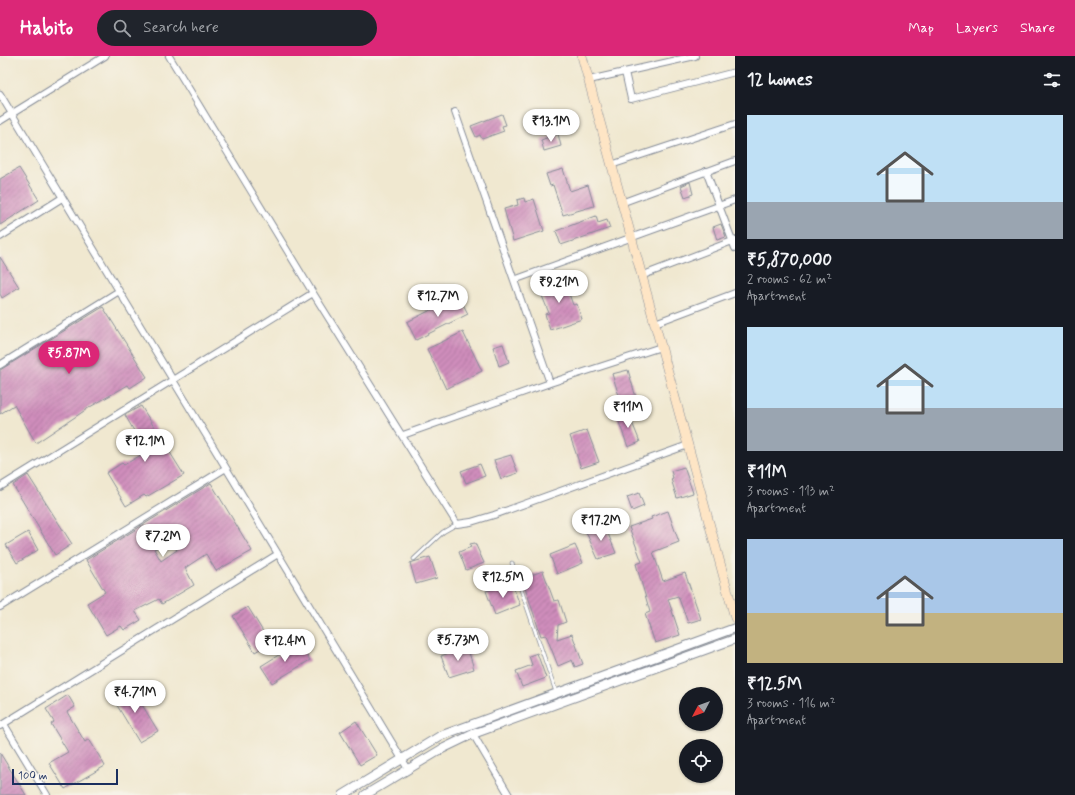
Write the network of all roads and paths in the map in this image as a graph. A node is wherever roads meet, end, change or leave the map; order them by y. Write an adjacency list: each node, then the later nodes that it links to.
1 (105, 56): 10 (street)
2 (169, 56): 27 (street)
3 (582, 56): 7 (main road)
4 (695, 56): 5 (street)
5 (625, 72): 6 (street); 7 (street)
6 (735, 72)
7 (589, 80): 14 (main road)
8 (0, 94): 10 (street)
9 (455, 112): 25 (street)
10 (12, 114): 11 (street); 16 (street)
11 (0, 122)
12 (735, 124): 14 (street)
13 (735, 161): 15 (street)
14 (611, 165): 18 (main road)
15 (706, 171): 18 (street); 19 (street)
16 (62, 198): 20 (street); 26 (street)
17 (735, 200): 19 (street)
18 (621, 203): 21 (main road)
19 (719, 206): 21 (street); 22 (street)
20 (0, 237)
21 (631, 239): 24 (main road); 25 (street)
22 (734, 240): 23 (street); 24 (street)
23 (735, 248)
24 (641, 276): 29 (main road)
25 (514, 280): 33 (street)
26 (119, 291): 31 (street); 32 (street)
27 (313, 293): 32 (street); 34 (street)
28 (735, 293): 29 (street)
29 (655, 322): 30 (main road)
30 (661, 348): 33 (street); 35 (main road)
31 (0, 365)
32 (173, 381): 36 (street); 37 (street)
33 (550, 383): 34 (street)
34 (402, 435): 38 (street)
35 (688, 445): 38 (street); 42 (main road)
36 (226, 468): 39 (street); 43 (street)
37 (0, 487)
38 (457, 524): 40 (lane)
39 (278, 554): 48 (street); 50 (street)
40 (414, 560)
41 (512, 563): 47 (lane)
42 (733, 605): 44 (main road)
43 (0, 607)
44 (735, 618)
45 (735, 628): 47 (street)
46 (735, 640): 49 (street)
47 (556, 694): 50 (street)
48 (2, 725): 52 (street)
49 (473, 734): 51 (street); 55 (street)
50 (402, 759): 51 (street); 53 (street)
51 (408, 769): 54 (street)
52 (47, 795)
53 (344, 795)
54 (364, 795)
55 (509, 795)

